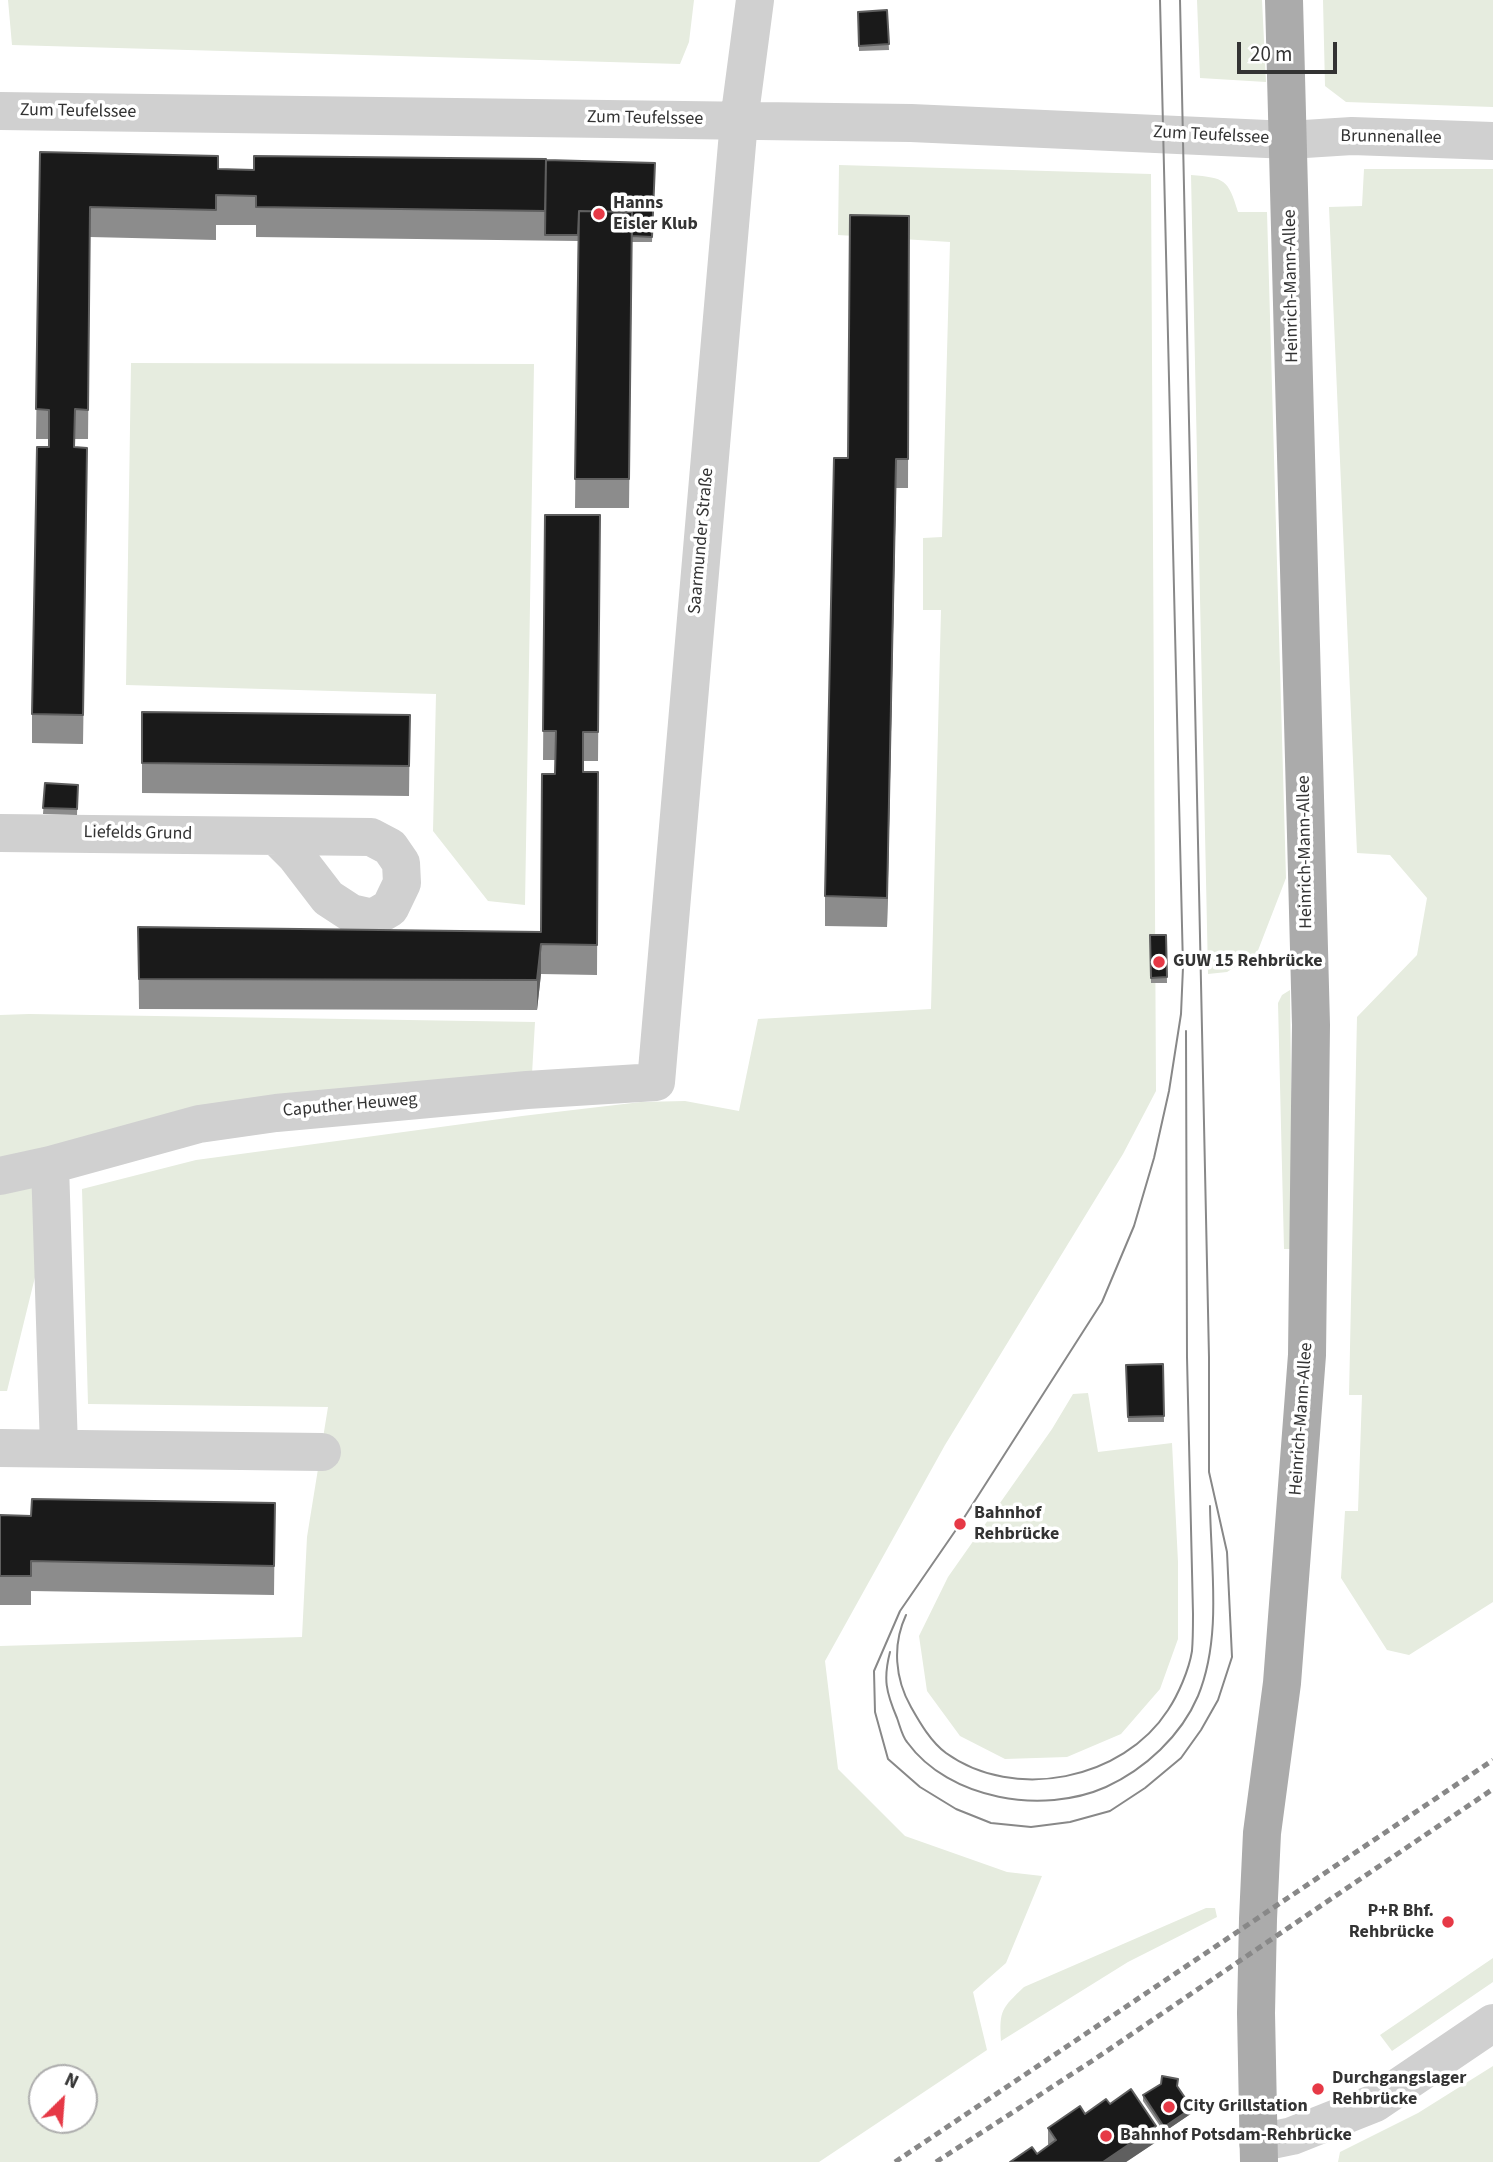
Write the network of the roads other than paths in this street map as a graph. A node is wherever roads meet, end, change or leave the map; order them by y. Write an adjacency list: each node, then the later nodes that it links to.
1 (755, 0): 4 (street, Saarmunder Straße)
2 (1284, 0): 5 (main road, Heinrich-Mann-Allee)
3 (0, 110): 4 (street, Zum Teufelssee)
4 (739, 121): 5 (street, Zum Teufelssee); 9 (street, Saarmunder Straße)
5 (1289, 140): 6 (street, Brunnenallee); 16 (main road, Heinrich-Mann-Allee)
6 (1493, 141)
7 (0, 833): 8 (street, Liefelds Grund)
8 (276, 836)
9 (656, 1082): 10 (street, Caputher Heuweg)
10 (50, 1165): 11 (street, Caputher Heuweg); 13 (street)
11 (0, 1177)
12 (0, 1448): 13 (street)
13 (59, 1448): 14 (street)
14 (322, 1452)
15 (1493, 2023): 16 (street)
16 (1259, 2152)

